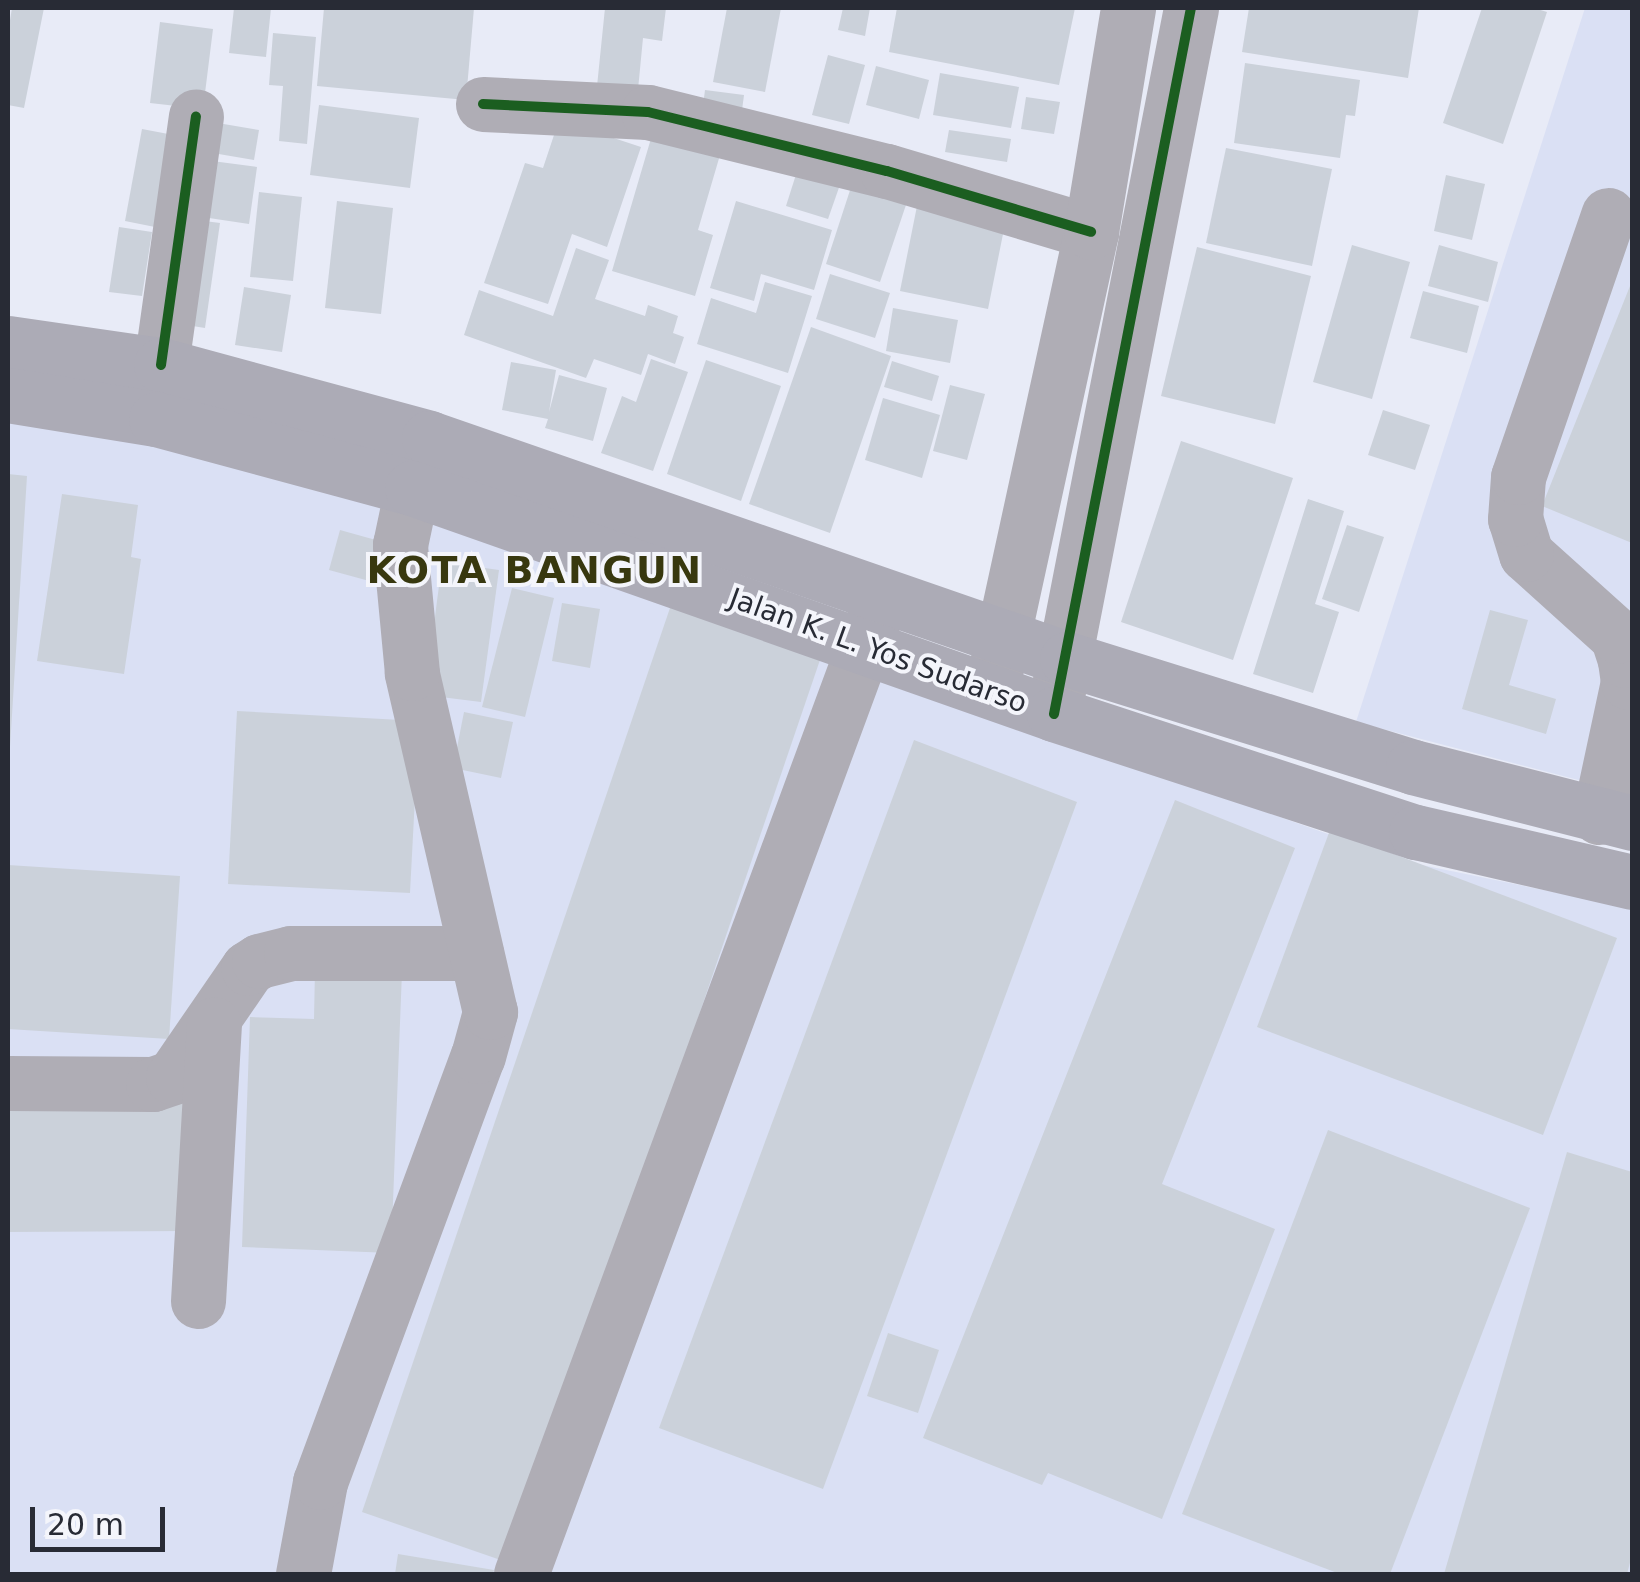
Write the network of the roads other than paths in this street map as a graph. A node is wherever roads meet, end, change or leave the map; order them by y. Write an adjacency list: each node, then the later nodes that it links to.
1 (1128, 8): 6 (street)
2 (1190, 8): 13 (street)
3 (483, 104): 6 (street)
4 (196, 116): 8 (street)
5 (1608, 215): 16 (street)
6 (1091, 232): 12 (street)
7 (8, 342): 8 (highway, Jalan K. L. Yos Sudarso)
8 (161, 365): 11 (highway, Jalan K. L. Yos Sudarso)
9 (8, 396): 10 (highway, Jalan K. L. Yos Sudarso)
10 (412, 488): 11 (highway, Jalan K. L. Yos Sudarso); 18 (street)
11 (874, 621): 12 (highway, Jalan K. L. Yos Sudarso); 14 (highway, Jalan K. L. Yos Sudarso); 23 (street)
12 (1004, 637): 13 (highway, Jalan K. L. Yos Sudarso); 14 (street)
13 (1067, 659): 15 (street); 16 (highway, Jalan K. L. Yos Sudarso)
14 (991, 690): 15 (highway, Jalan K. L. Yos Sudarso)
15 (1054, 714): 17 (highway, Jalan K. L. Yos Sudarso)
16 (1616, 820)
17 (1632, 882)
18 (476, 953): 19 (street); 22 (street)
19 (214, 1024): 20 (street); 21 (street)
20 (8, 1083)
21 (198, 1300)
22 (303, 1574)
23 (521, 1574)

